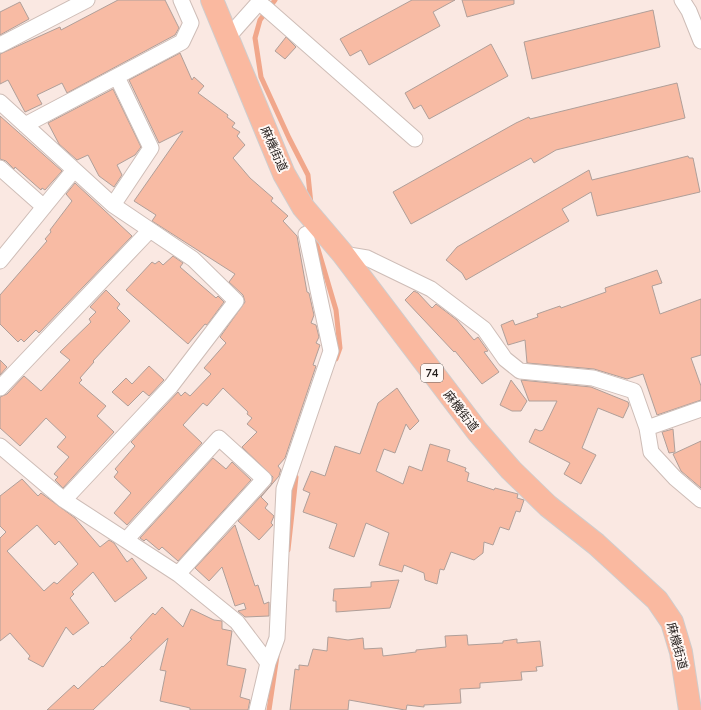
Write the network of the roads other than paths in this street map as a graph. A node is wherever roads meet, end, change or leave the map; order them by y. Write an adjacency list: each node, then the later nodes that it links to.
1 (87, 0): 8 (street)
2 (181, 0): 9 (street)
3 (212, 0): 6 (main road, 麻機街道 / 74)
4 (682, 0): 7 (street)
5 (260, 1): 6 (street); 12 (street)
6 (228, 37): 19 (main road, 麻機街道 / 74)
7 (701, 41)
8 (0, 45)
9 (117, 76): 11 (street); 15 (street)
10 (0, 102): 11 (street)
11 (25, 125): 14 (street)
12 (415, 139)
13 (0, 168): 16 (street)
14 (74, 170): 15 (street); 16 (street)
15 (113, 204): 17 (street)
16 (44, 207): 20 (street)
17 (150, 230): 21 (street); 25 (street)
18 (306, 234): 29 (street)
19 (343, 254): 23 (street); 31 (main road, 麻機街道 / 74)
20 (0, 261)
21 (0, 388)
22 (701, 409): 23 (street)
23 (646, 428): 26 (street)
24 (0, 446): 25 (street)
25 (64, 500): 27 (street)
26 (701, 500)
27 (126, 540): 28 (street); 28 (street)
28 (178, 574): 29 (street)
29 (268, 664): 30 (street)
30 (257, 710)
31 (690, 710)

